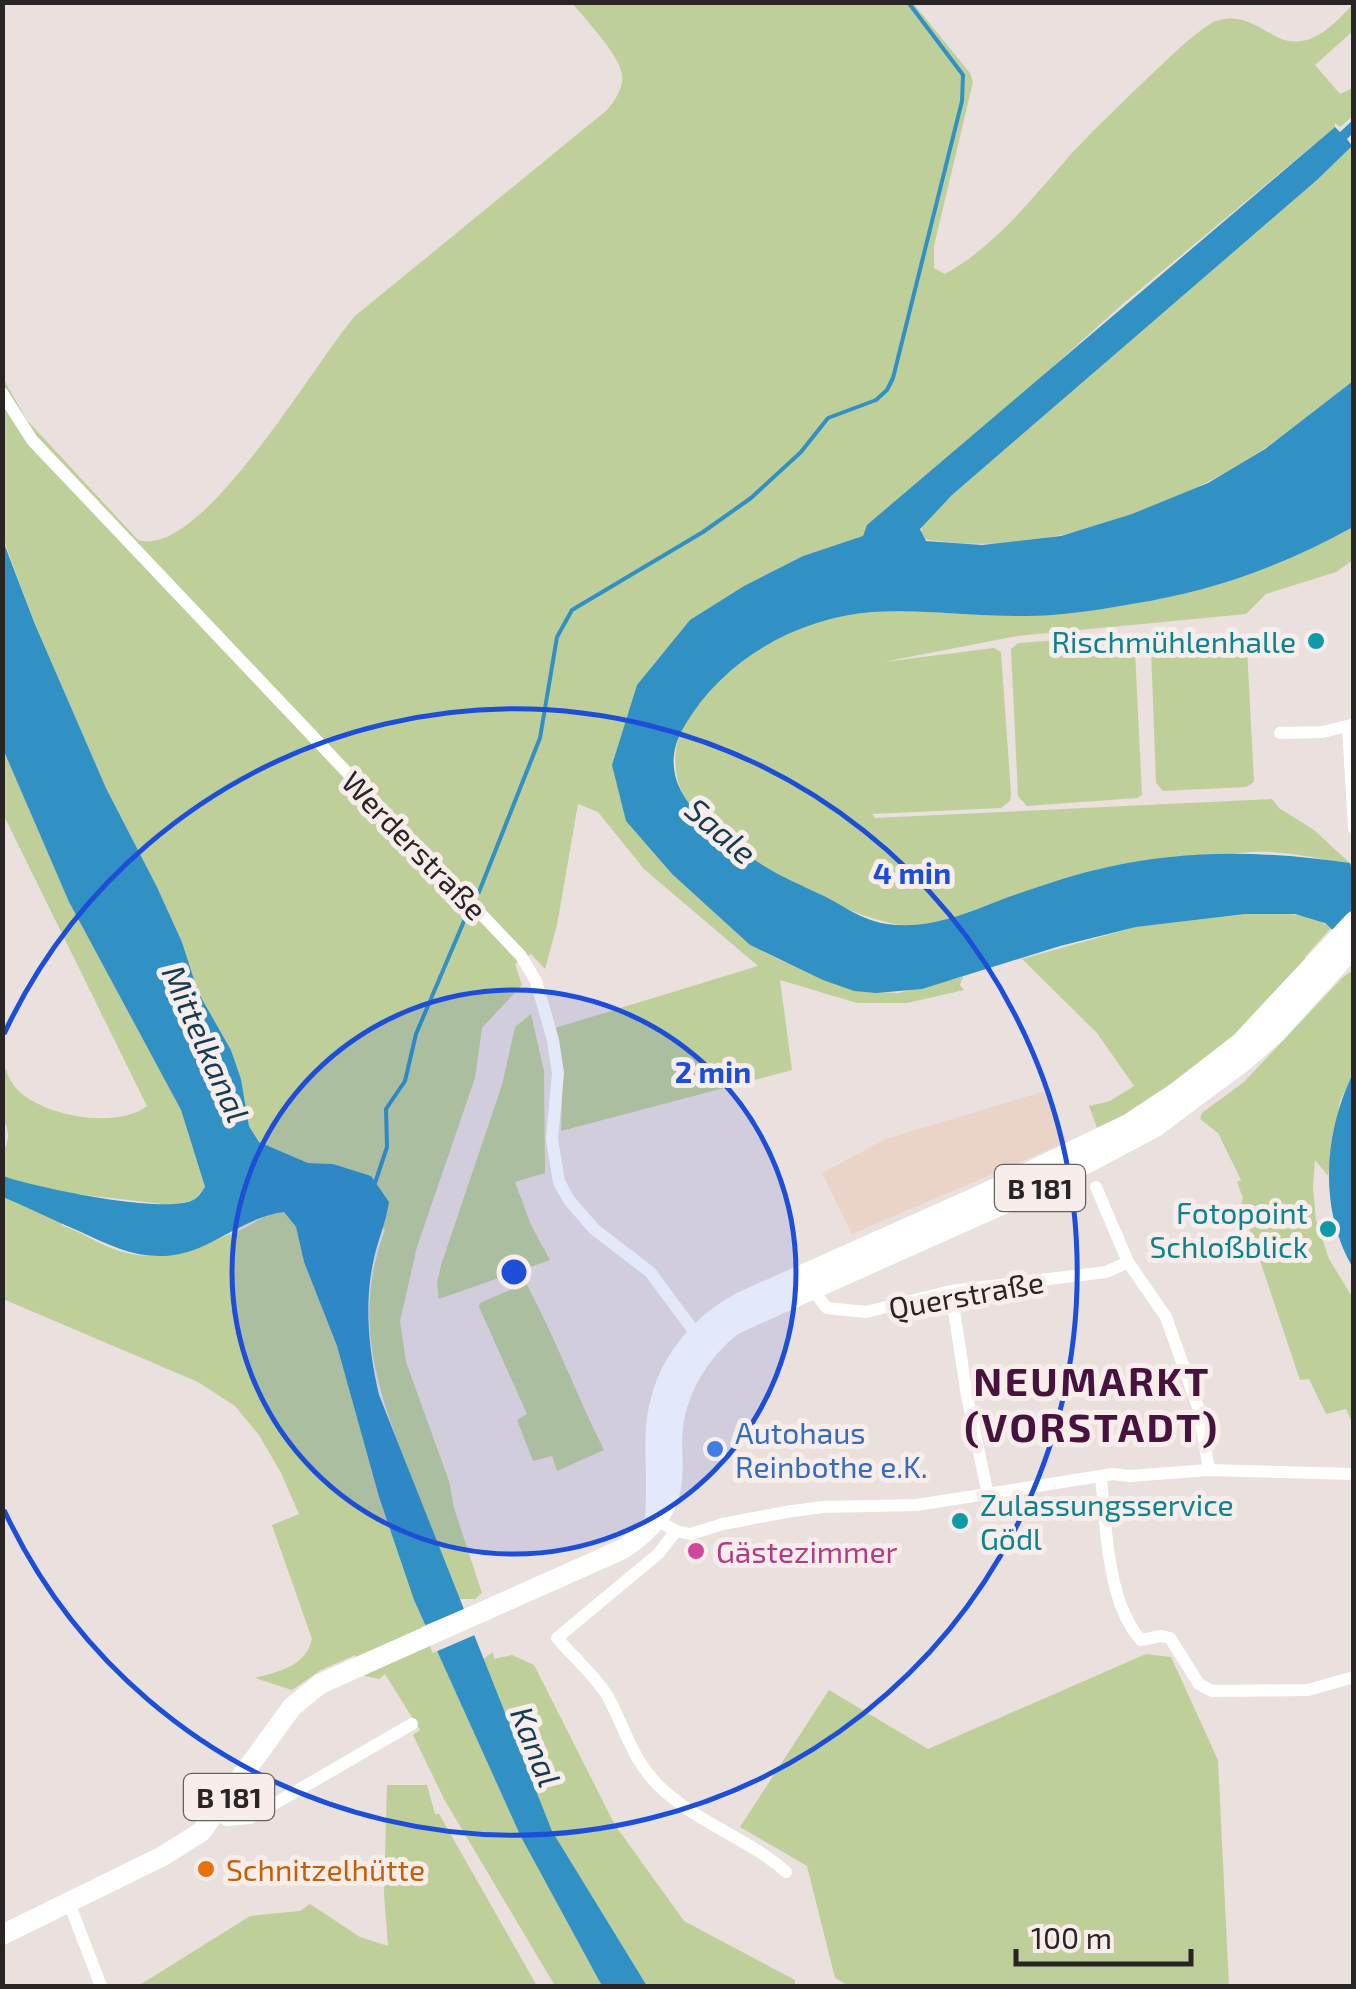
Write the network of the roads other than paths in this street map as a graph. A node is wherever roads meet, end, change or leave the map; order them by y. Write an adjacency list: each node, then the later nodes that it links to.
1 (2, 392): 12 (street, Werderstraße)
2 (1351, 726): 3 (street); 4 (street)
3 (1280, 733)
4 (1354, 828)
5 (1354, 921): 7 (main road, B 181)
6 (1354, 947): 7 (main road, B 181)
7 (1327, 964): 10 (main road, B 181); 12 (main road, B 181)
8 (1096, 1187): 9 (street)
9 (1128, 1262): 11 (street, Querstraße); 13 (street)
10 (812, 1289): 11 (street, Querstraße); 12 (main road, B 181)
11 (951, 1291): 16 (street)
12 (702, 1341): 17 (main road, B 181)
13 (1209, 1470): 14 (street); 15 (street)
14 (1354, 1474)
15 (1101, 1478): 16 (street); 19 (street)
16 (988, 1495): 18 (street)
17 (655, 1519): 18 (street); 21 (main road, B 181)
18 (676, 1531): 22 (street)
19 (1354, 1677)
20 (412, 1724): 21 (street)
21 (217, 1814): 23 (main road, B 181)
22 (786, 1872)
23 (69, 1903): 24 (main road, B 181); 25 (street)
24 (2, 1935)
25 (102, 1986)

